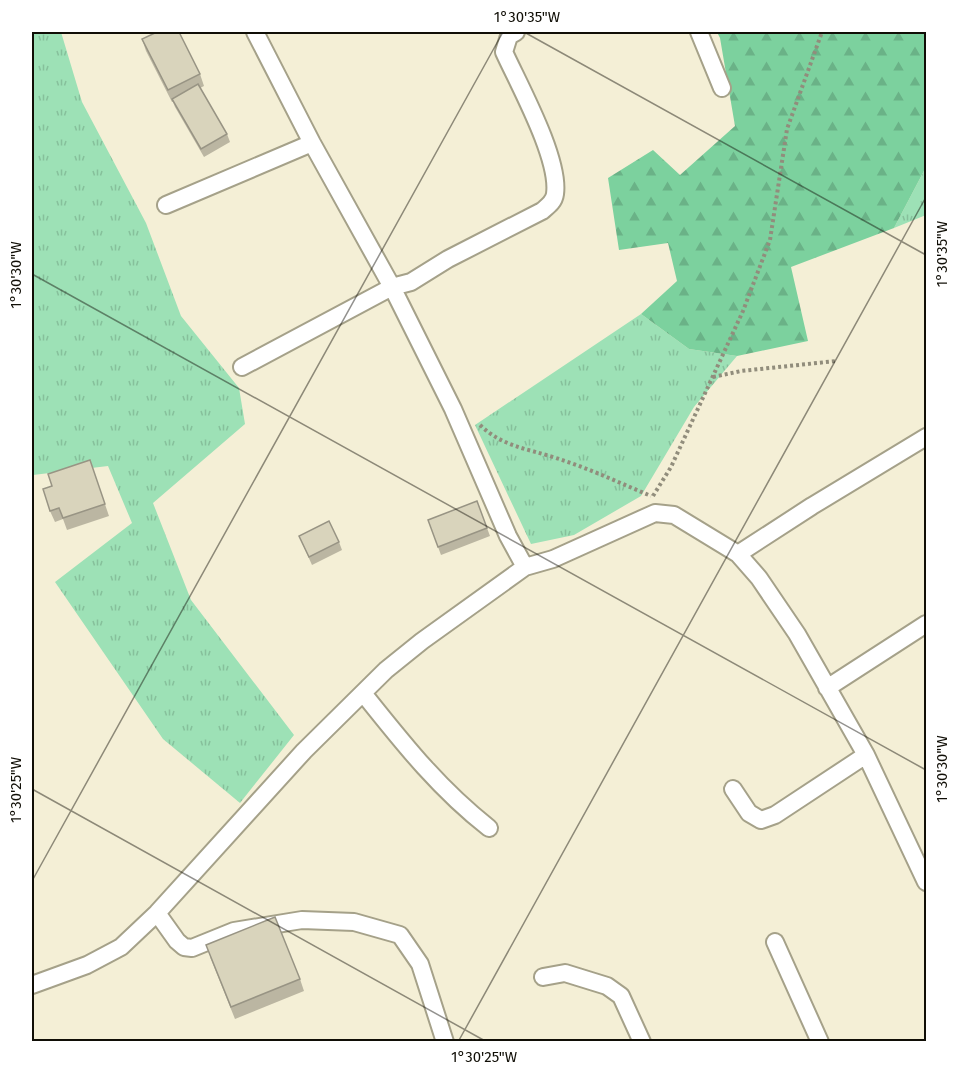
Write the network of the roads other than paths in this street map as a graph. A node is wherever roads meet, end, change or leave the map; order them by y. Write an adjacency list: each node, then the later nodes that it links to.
1 (255, 32): 5 (street)
2 (516, 32): 7 (street)
3 (699, 32): 4 (street)
4 (722, 88)
5 (312, 143): 6 (street); 7 (street)
6 (166, 205)
7 (392, 287): 8 (street); 11 (street)
8 (242, 367)
9 (927, 437): 10 (street)
10 (738, 554): 11 (street); 13 (street)
11 (525, 567): 14 (street)
12 (927, 624): 13 (street)
13 (827, 688): 15 (street)
14 (363, 693): 17 (street); 19 (street)
15 (866, 755): 16 (street); 18 (street)
16 (733, 789)
17 (489, 828)
18 (927, 882)
19 (157, 913): 22 (street); 23 (street)
20 (775, 942): 25 (street)
21 (543, 977): 24 (street)
22 (32, 985)
23 (445, 1041)
24 (642, 1041)
25 (820, 1041)

